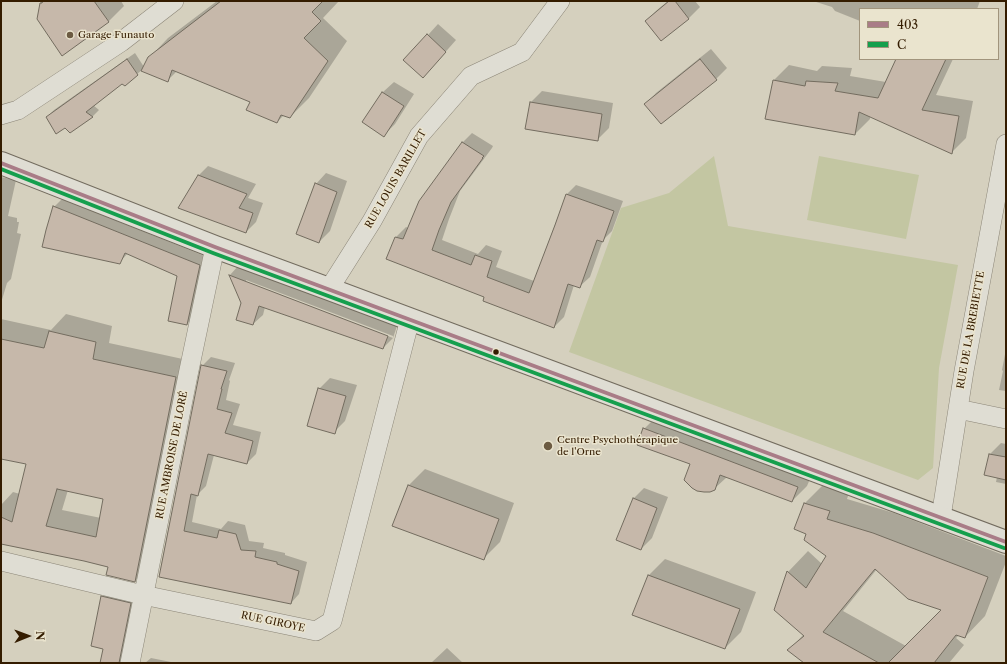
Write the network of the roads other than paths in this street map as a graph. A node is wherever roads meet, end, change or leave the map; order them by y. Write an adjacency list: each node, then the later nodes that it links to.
1 (174, 1): 3 (street)
2 (560, 1): 7 (street, RUE LOUIS BARILLET)
3 (1, 116)
4 (1006, 144): 9 (street, RUE DE LA BREBIETTE)
5 (1, 163): 6 (main road)
6 (215, 248): 7 (main road); 14 (street, RUE AMBROISE DE LORÉ)
7 (329, 289): 8 (main road)
8 (410, 320): 11 (main road); 14 (street, RUE GIROYE)
9 (958, 409): 10 (street); 11 (street, RUE DE LA BREBIETTE)
10 (1006, 419)
11 (940, 517): 12 (main road)
12 (1006, 542)
13 (1, 561): 14 (street, RUE GIROYE)
14 (144, 595): 15 (street, RUE AMBROISE DE LORÉ)
15 (130, 663)

